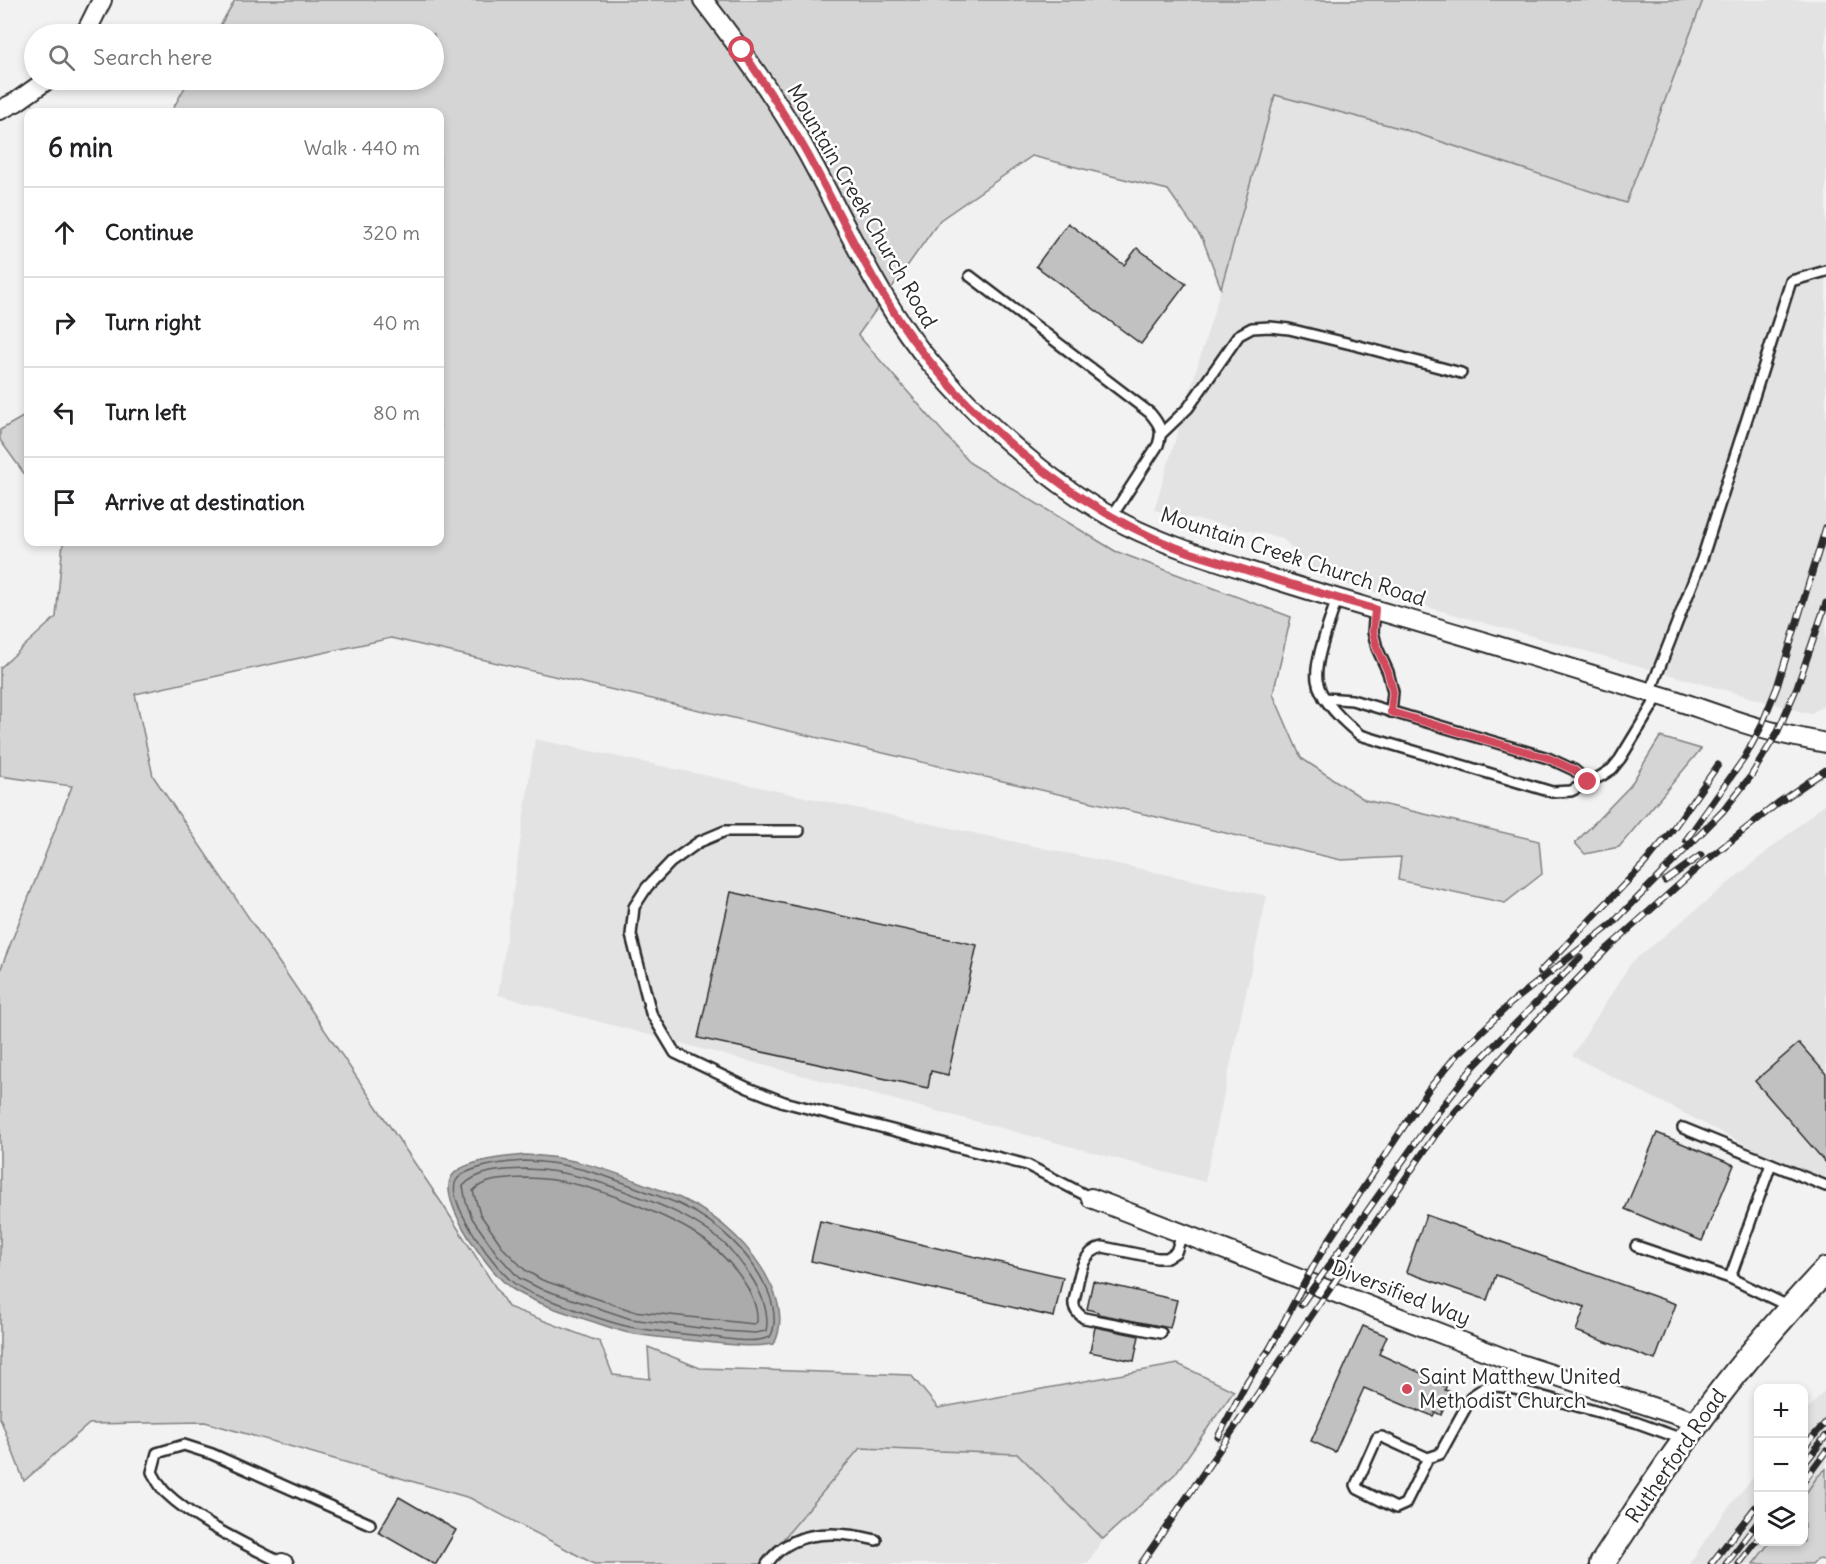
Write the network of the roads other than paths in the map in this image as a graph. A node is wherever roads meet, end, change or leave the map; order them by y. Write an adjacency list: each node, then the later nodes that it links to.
1 (102, 0): 3 (street)
2 (703, 0): 10 (street, Mountain Creek Church Road)
3 (90, 24)
4 (33, 90): 5 (street)
5 (0, 110)
6 (1826, 271): 13 (lane)
7 (970, 276): 9 (lane)
8 (1461, 373): 9 (lane)
9 (1161, 434): 10 (lane)
10 (1112, 516): 11 (street, Mountain Creek Church Road)
11 (1337, 598): 12 (street, Mountain Creek Church Road); 14 (lane)
12 (1375, 609): 13 (street, Mountain Creek Church Road); 15 (lane)
13 (1654, 694): 16 (street, Mountain Creek Church Road); 17 (lane)
14 (1324, 698): 15 (lane); 17 (lane)
15 (1391, 712): 17 (lane)
16 (1826, 743)
17 (1588, 782)
18 (799, 831): 22 (lane)
19 (1683, 1128): 20 (lane)
20 (1771, 1164): 21 (lane); 26 (lane)
21 (1826, 1186)
22 (1091, 1198): 23 (street, Diversified Way)
23 (1182, 1234): 28 (lane); 29 (street, Diversified Way)
24 (1636, 1246): 26 (lane)
25 (1826, 1270): 27 (street, Rutherford Road)
26 (1730, 1278): 27 (lane)
27 (1791, 1307): 29 (street, Rutherford Road)
28 (1161, 1333)
29 (1691, 1431): 30 (lane); 35 (street, Rutherford Road)
30 (1428, 1458): 30 (lane)
31 (370, 1524): 33 (lane)
32 (876, 1540): 34 (lane)
33 (279, 1564)
34 (767, 1564)
35 (1602, 1564)

